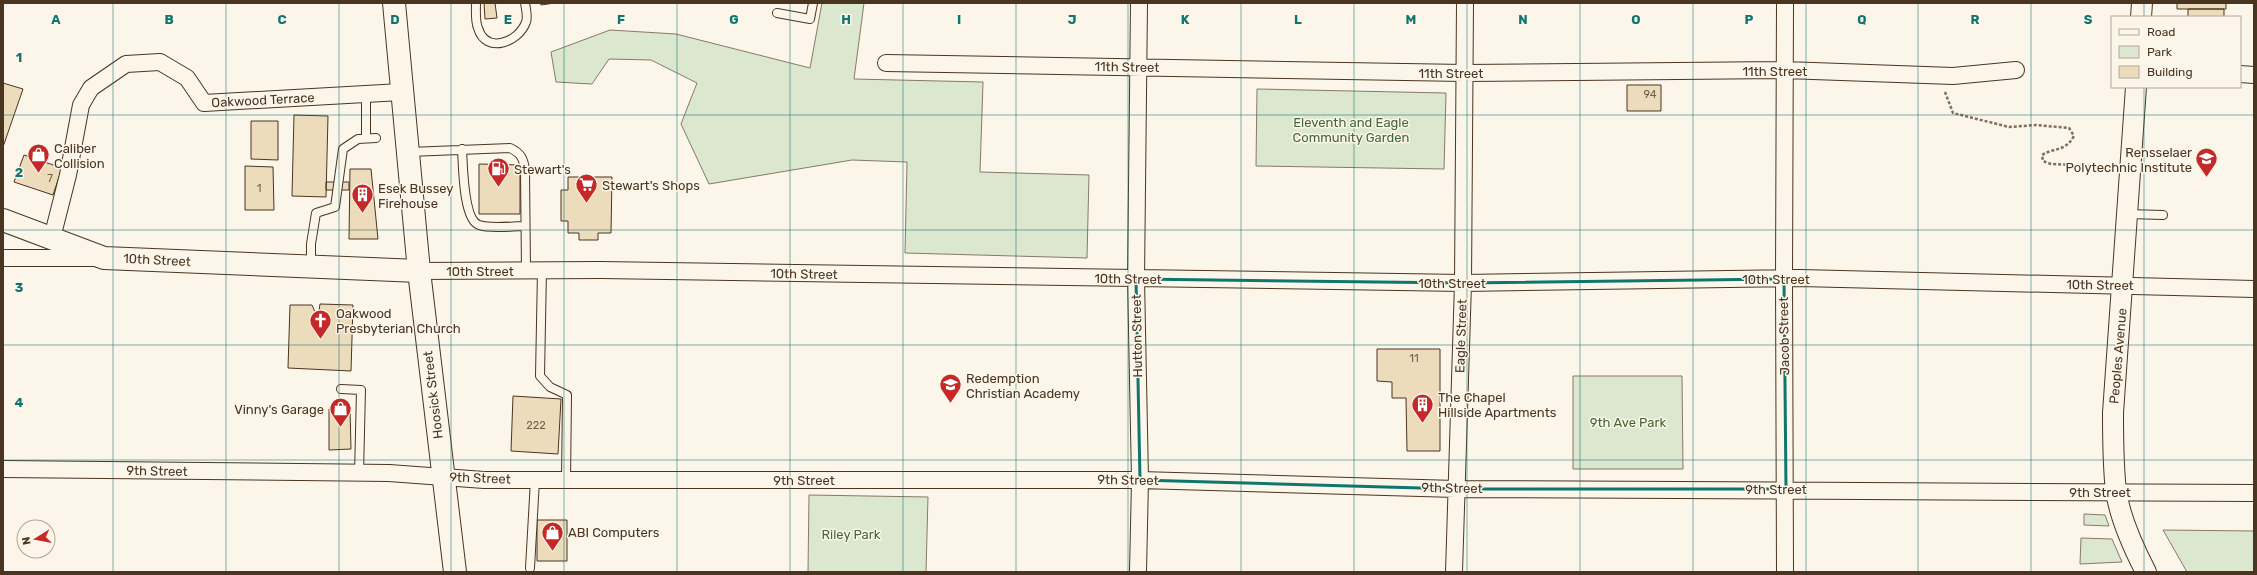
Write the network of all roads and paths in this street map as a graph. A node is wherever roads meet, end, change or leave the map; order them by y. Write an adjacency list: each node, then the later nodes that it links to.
1 (394, 3): 20 (main road, Hoosick Street)
2 (476, 3): 3 (lane)
3 (525, 3)
4 (813, 3): 9 (lane)
5 (1139, 3): 12 (street, Hutton Street)
6 (1465, 3): 15 (street, Eagle Street)
7 (1786, 3): 13 (street, Jacob Street)
8 (2142, 3): 10 (street)
9 (777, 13)
10 (2141, 16)
11 (886, 63): 12 (street, 11th Street)
12 (1138, 67): 15 (street, 11th Street); 38 (street, Hutton Street)
13 (1785, 70): 15 (street, 11th Street); 17 (street, 11th Street); 37 (street, Jacob Street)
14 (2016, 70): 17 (street, 11th Street)
15 (1464, 73): 39 (street, Eagle Street)
16 (2241, 74): 18 (street)
17 (1937, 75): 26 (path)
18 (2254, 75)
19 (2136, 88): 27 (street, Peoples Avenue)
20 (401, 92): 21 (street, Oakwood Terrace); 25 (main road, Hoosick Street)
21 (366, 94): 22 (lane); 31 (street, Oakwood Terrace)
22 (366, 138): 23 (lane); 34 (lane)
23 (376, 138)
24 (462, 150): 25 (lane); 30 (lane); 30 (lane)
25 (407, 152): 36 (main road, Hoosick Street)
26 (2110, 167)
27 (2128, 214): 28 (lane); 40 (street, Peoples Avenue)
28 (2163, 215)
29 (3, 220): 31 (main road)
30 (525, 226): 35 (lane)
31 (52, 238): 33 (main road)
32 (3, 258): 33 (street, 10th Street)
33 (104, 258): 34 (main road, 10th Street)
34 (311, 266): 36 (main road, 10th Street)
35 (534, 271): 36 (street, 10th Street); 38 (street, 10th Street); 47 (lane)
36 (418, 272): 45 (main road, Hoosick Street)
37 (1784, 278): 39 (street, 10th Street); 40 (street, 10th Street); 50 (street, Jacob Street)
38 (1136, 279): 39 (street, 10th Street); 48 (street, Hutton Street)
39 (1462, 283): 49 (street, Eagle Street)
40 (2123, 286): 41 (street, 10th Street); 51 (street, Peoples Avenue)
41 (2254, 289)
42 (341, 389): 44 (lane)
43 (3, 469): 44 (street, 9th Street)
44 (359, 474): 45 (street, 9th Street)
45 (444, 477): 46 (street, 9th Street); 54 (main road, Hoosick Street)
46 (535, 480): 47 (street, 9th Street); 53 (lane)
47 (566, 480): 48 (street, 9th Street)
48 (1140, 480): 49 (street, 9th Street); 55 (street, Hutton Street)
49 (1456, 489): 50 (street, 9th Street); 56 (street, Eagle Street)
50 (1786, 489): 51 (street, 9th Street); 57 (street, Jacob Street)
51 (2116, 492): 52 (street, 9th Street); 58 (street, Peoples Avenue)
52 (2254, 493)
53 (530, 568)
54 (455, 572)
55 (1138, 572)
56 (1454, 572)
57 (1785, 572)
58 (2146, 572)

